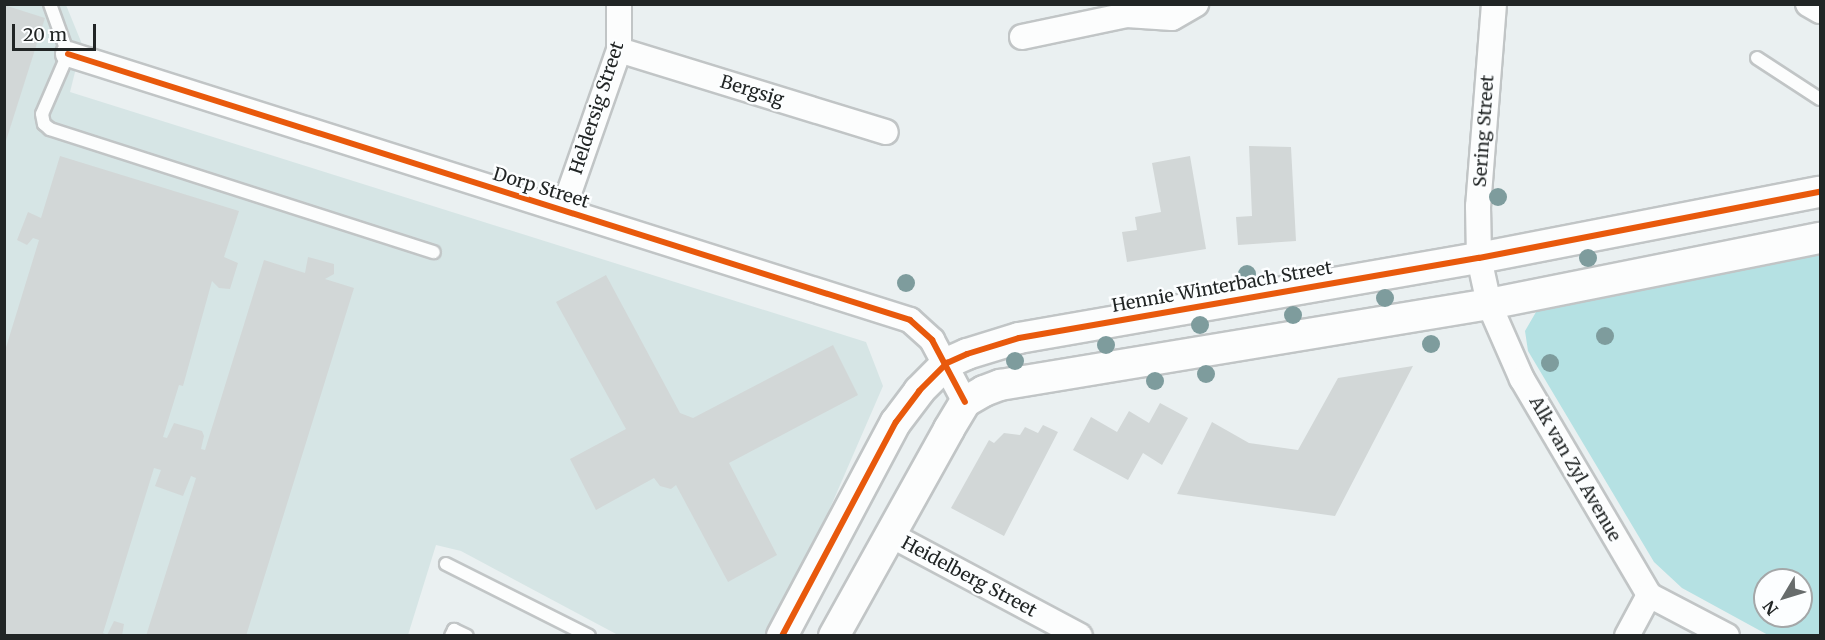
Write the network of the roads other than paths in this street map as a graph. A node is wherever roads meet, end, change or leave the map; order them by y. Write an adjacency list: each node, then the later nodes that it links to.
1 (50, 4): 10 (lane)
2 (619, 4): 9 (street, Heldersig Street)
3 (1196, 4): 6 (street)
4 (1494, 4): 18 (street, Sering Street)
5 (1808, 4): 7 (street)
6 (1130, 10): 8 (street)
7 (1821, 11)
8 (1022, 37)
9 (619, 50): 13 (street, Bergsig); 15 (street, Heldersig Street)
10 (68, 54): 15 (street, Dorp Street); 17 (lane)
11 (1757, 58): 12 (lane)
12 (1821, 99)
13 (886, 132)
14 (1821, 192): 18 (street, Hennie Winterbach Street)
15 (563, 210): 20 (street, Dorp Street)
16 (1821, 238): 19 (street)
17 (434, 252)
18 (1479, 258): 19 (street, Alk van Zyl Avenue); 20 (street, Hennie Winterbach Street)
19 (1489, 304): 21 (street); 24 (street, Alk van Zyl Avenue)
20 (947, 363): 21 (street, Dorp Street); 28 (street, Hennie Winterbach Street)
21 (965, 402): 22 (street)
22 (891, 535): 29 (street); 30 (street, Heidelberg Street)
23 (446, 564): 27 (lane)
24 (1649, 595): 31 (street); 32 (street)
25 (450, 636): 26 (lane)
26 (466, 636)
27 (589, 636)
28 (782, 636)
29 (834, 636)
30 (1080, 636)
31 (1627, 636)
32 (1727, 636)

